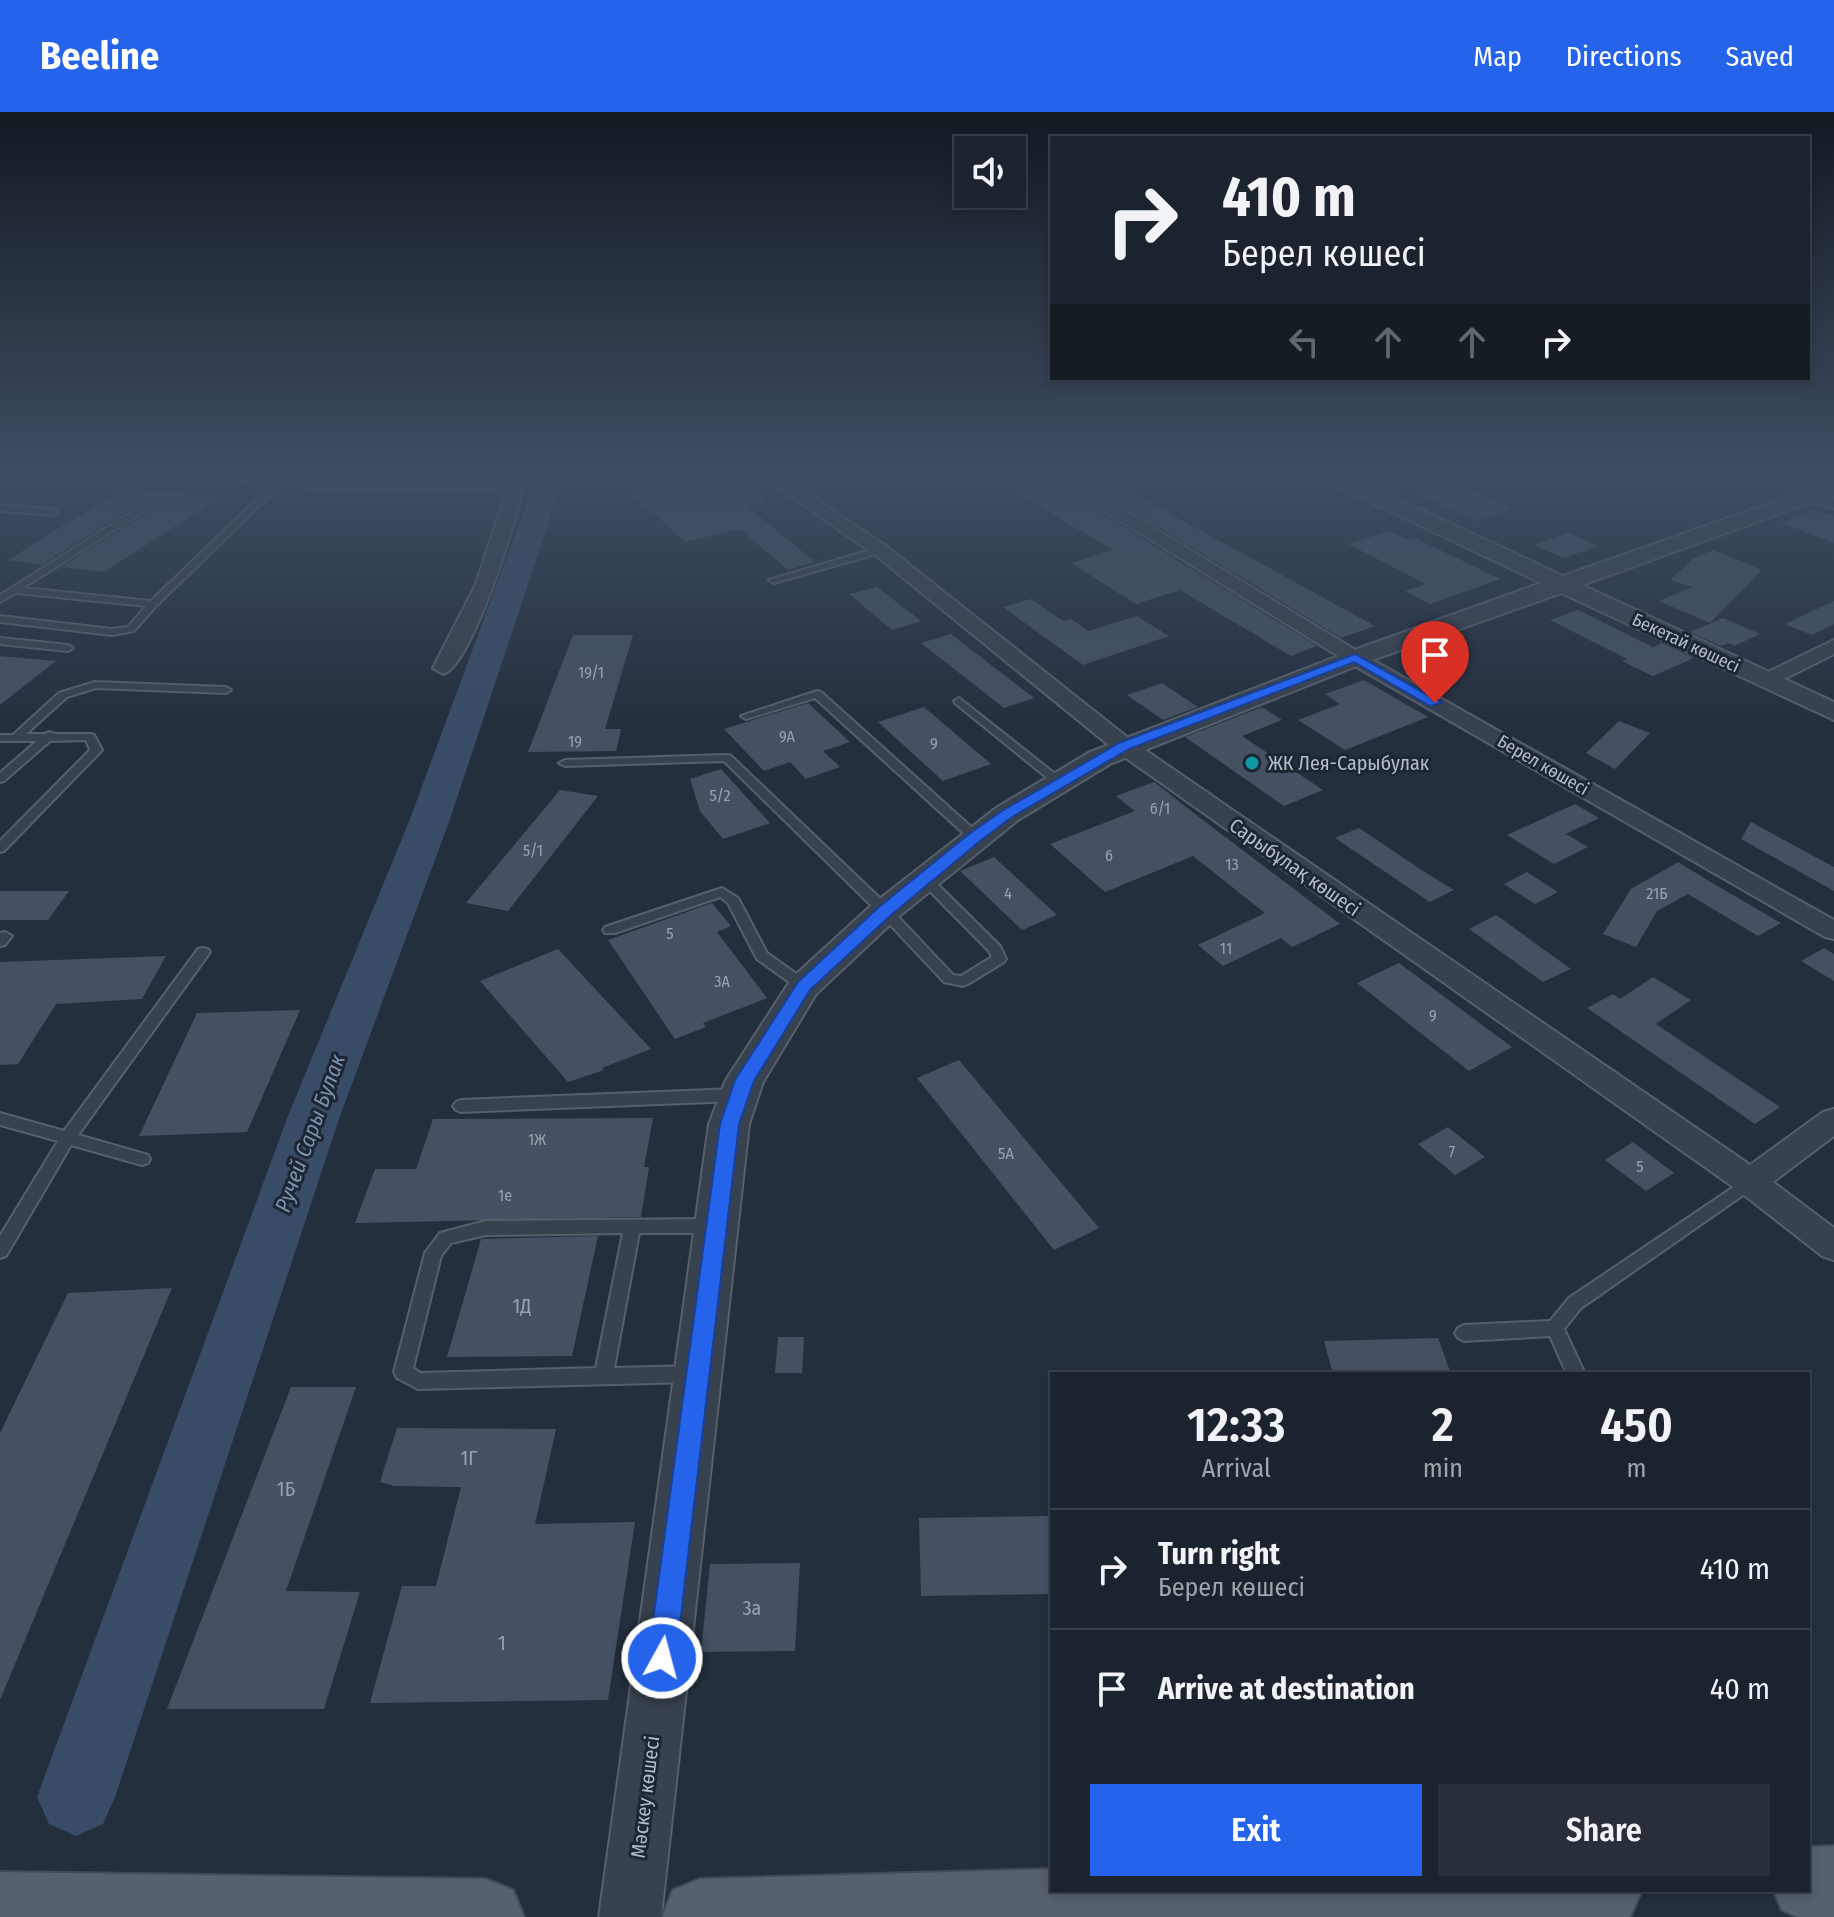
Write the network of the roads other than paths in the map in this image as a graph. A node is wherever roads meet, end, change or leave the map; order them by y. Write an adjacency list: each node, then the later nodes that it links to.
1 (69, 555): 11 (lane)
2 (204, 555): 13 (lane)
3 (494, 555): 19 (street)
4 (862, 555): 9 (lane)
5 (887, 555): 28 (street, Сарыбұлақ көшесі)
6 (1186, 555): 18 (street, Берел көшесі)
7 (1497, 555): 10 (street, Бекетай көшесі)
8 (1653, 555): 10 (street, Мәскеу көшесі)
9 (774, 580)
10 (1563, 586): 18 (street, Мәскеу көшесі); 20 (street, Бекетай көшесі)
11 (14, 590): 12 (lane); 13 (lane)
12 (0, 599)
13 (153, 604): 14 (lane)
14 (0, 619)
15 (0, 641): 17 (lane)
16 (1834, 646): 20 (street)
17 (68, 648)
18 (1355, 658): 28 (street, Мәскеу көшесі); 37 (street, Берел көшесі)
19 (443, 668)
20 (1767, 680): 23 (street, Бекетай көшесі)
21 (226, 690): 27 (lane)
22 (959, 701): 31 (lane)
23 (1834, 712)
24 (746, 716): 32 (lane)
25 (51, 735): 27 (lane); 30 (lane); 33 (lane)
26 (0, 738): 27 (lane)
27 (16, 738)
28 (1124, 746): 31 (street, Мәскеу көшесі); 46 (street, Сарыбұлақ көшесі)
29 (565, 763): 35 (lane)
30 (0, 779)
31 (1060, 783): 32 (street, Мәскеу көшесі)
32 (975, 837): 34 (street, Мәскеу көшесі)
33 (0, 848)
34 (924, 878): 35 (street, Мәскеу көшесі); 35 (lane)
35 (885, 911): 39 (street, Мәскеу көшесі)
36 (610, 930): 39 (lane)
37 (1834, 931)
38 (203, 952): 44 (lane)
39 (804, 986): 40 (street, Мәскеу көшесі)
40 (740, 1095): 41 (lane); 47 (street, Мәскеу көшесі)
41 (461, 1106)
42 (0, 1119): 44 (lane)
43 (1834, 1120): 46 (street)
44 (68, 1137): 45 (lane); 50 (lane)
45 (142, 1159)
46 (1750, 1182): 49 (street, Сарыбұлақ көшесі); 51 (lane)
47 (717, 1226): 48 (lane); 54 (street, Мәскеу көшесі)
48 (632, 1227): 55 (lane); 55 (lane)
49 (1834, 1246)
50 (0, 1251)
51 (1555, 1328): 52 (lane); 53 (lane)
52 (1464, 1333)
53 (1575, 1372)
54 (698, 1374): 55 (lane); 61 (street, Мәскеу көшесі)
55 (604, 1376)
56 (1834, 1883): 57 (main road)
57 (1810, 1884)
58 (1538, 1892): 62 (main road)
59 (0, 1910): 60 (main road)
60 (486, 1917)
61 (630, 1917)
62 (700, 1917)

